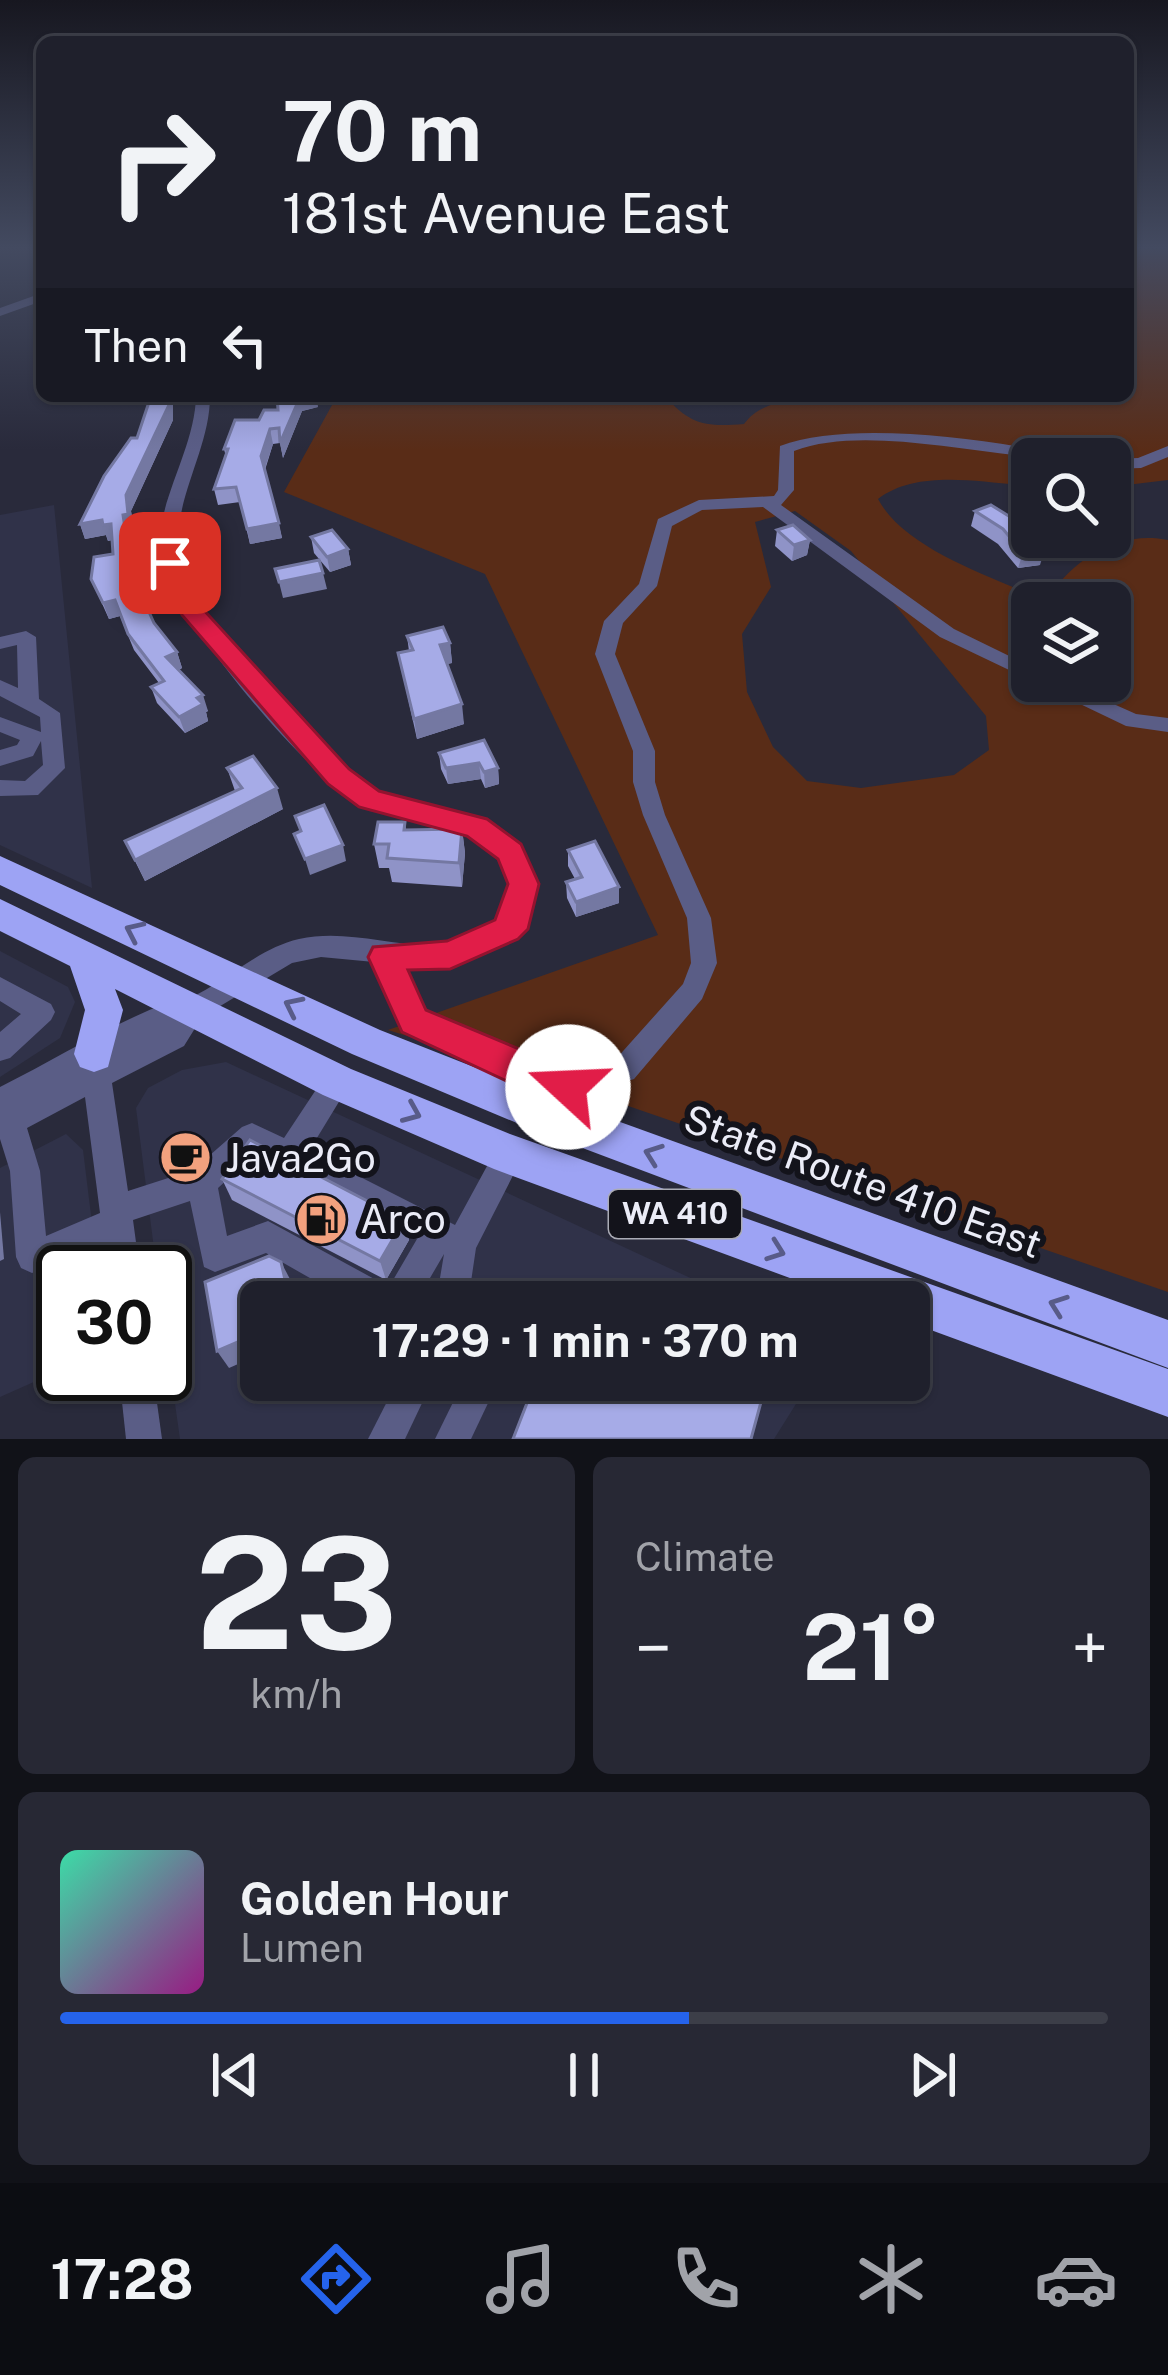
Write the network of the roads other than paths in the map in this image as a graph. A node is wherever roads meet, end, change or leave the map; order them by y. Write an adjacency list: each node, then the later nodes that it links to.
1 (203, 402): 17 (street)
2 (1168, 451): 4 (street)
3 (1011, 453): 5 (street)
4 (1131, 463)
5 (770, 505): 7 (street); 17 (street)
6 (0, 643): 9 (street)
7 (1011, 665)
8 (0, 687): 9 (street)
9 (29, 700): 14 (street)
10 (1091, 702): 12 (street)
11 (0, 724): 13 (street)
12 (1168, 724)
13 (1, 759)
14 (0, 788)
15 (0, 870): 19 (highway, State Route 410 East / WA 410, one-way to 15)
16 (0, 914): 18 (highway, WA 410)
17 (385, 957): 19 (street)
18 (86, 958): 21 (highway, WA 410); 23 (highway)
19 (241, 980): 21 (street); 35 (highway, State Route 410 East / WA 410, one-way to 19)
20 (0, 988): 22 (street)
21 (192, 1010): 23 (street); 24 (highway, WA 410)
22 (0, 1049)
23 (95, 1066): 25 (street); 29 (street)
24 (337, 1082): 26 (highway, WA 410, one-way to 26); 27 (street)
25 (3, 1117): 29 (street)
26 (508, 1154): 30 (street); 36 (highway, WA 410, one-way to 36)
27 (290, 1156): 28 (street); 30 (street)
28 (202, 1183): 29 (street); 32 (street)
29 (117, 1215): 31 (street)
30 (450, 1240): 33 (street); 34 (street)
31 (121, 1245)
32 (346, 1281)
33 (416, 1281)
34 (451, 1281)
35 (1168, 1344)
36 (1168, 1393)
37 (139, 1401): 40 (street)
38 (405, 1401): 41 (street)
39 (471, 1401): 42 (street)
40 (144, 1439)
41 (386, 1439)
42 (452, 1439)

